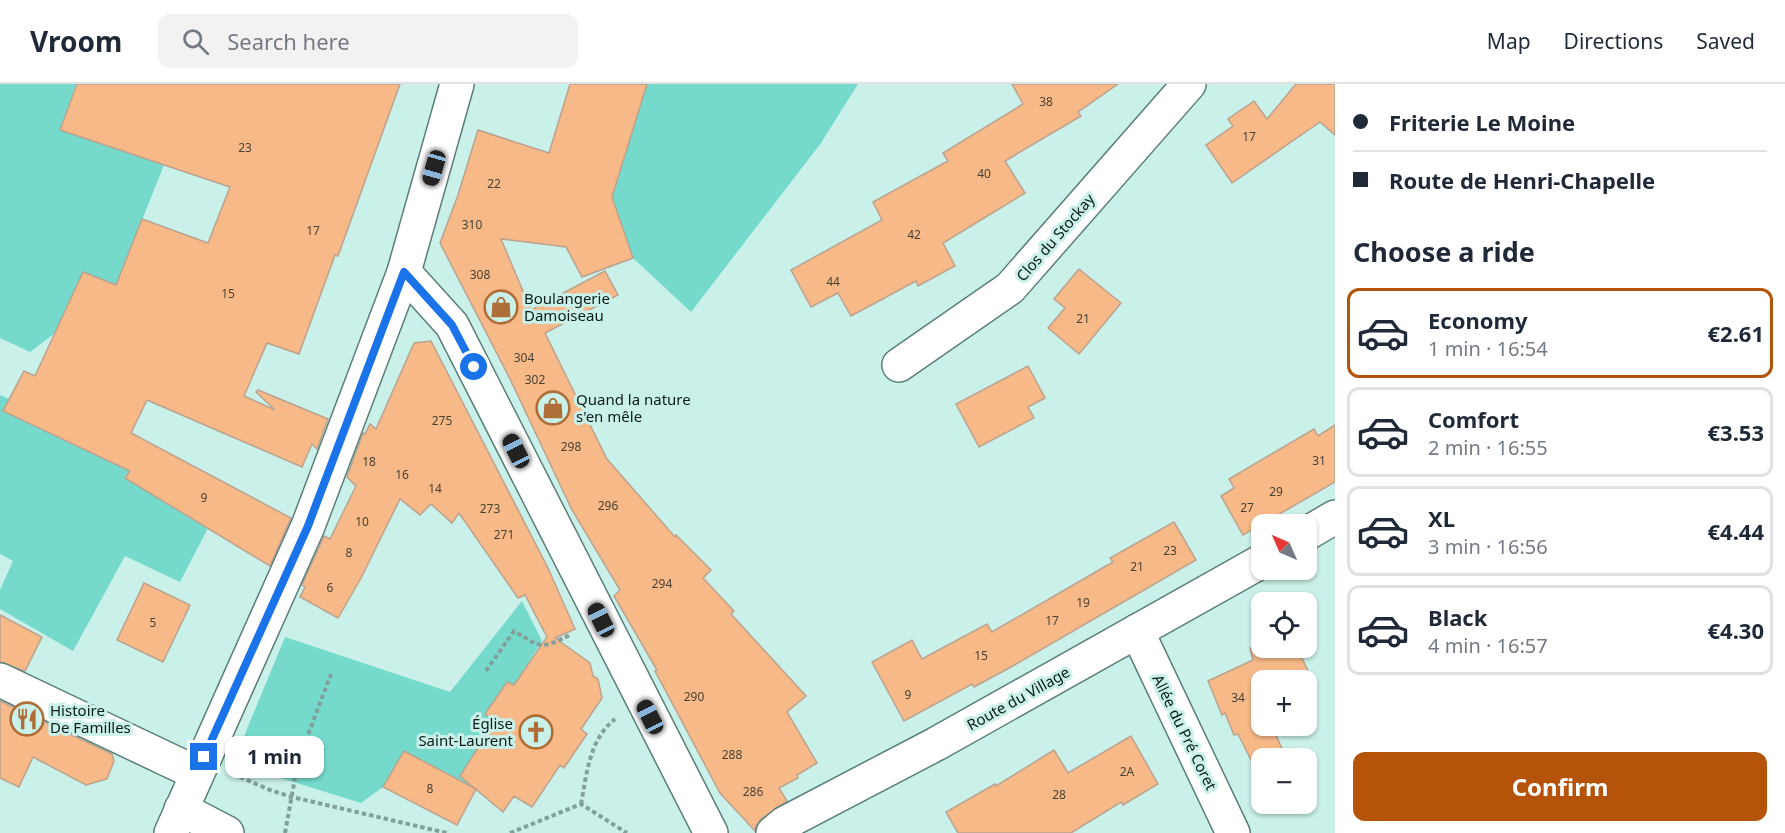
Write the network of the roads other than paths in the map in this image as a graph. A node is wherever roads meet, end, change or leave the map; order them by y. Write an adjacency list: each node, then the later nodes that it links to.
1 (457, 84): 3 (street)
2 (1189, 84): 4 (street, Clos du Stockay)
3 (404, 272): 10 (street); 13 (street)
4 (899, 365)
5 (1335, 517): 6 (street)
6 (1317, 528)
7 (1251, 567): 8 (street, Route du Village)
8 (1137, 631): 14 (street, Route du Village); 15 (street, Allée du Pré Coret)
9 (0, 680): 10 (street)
10 (200, 765): 11 (street)
11 (176, 821): 12 (street)
12 (227, 833)
13 (711, 833)
14 (773, 833)
15 (1233, 833)

